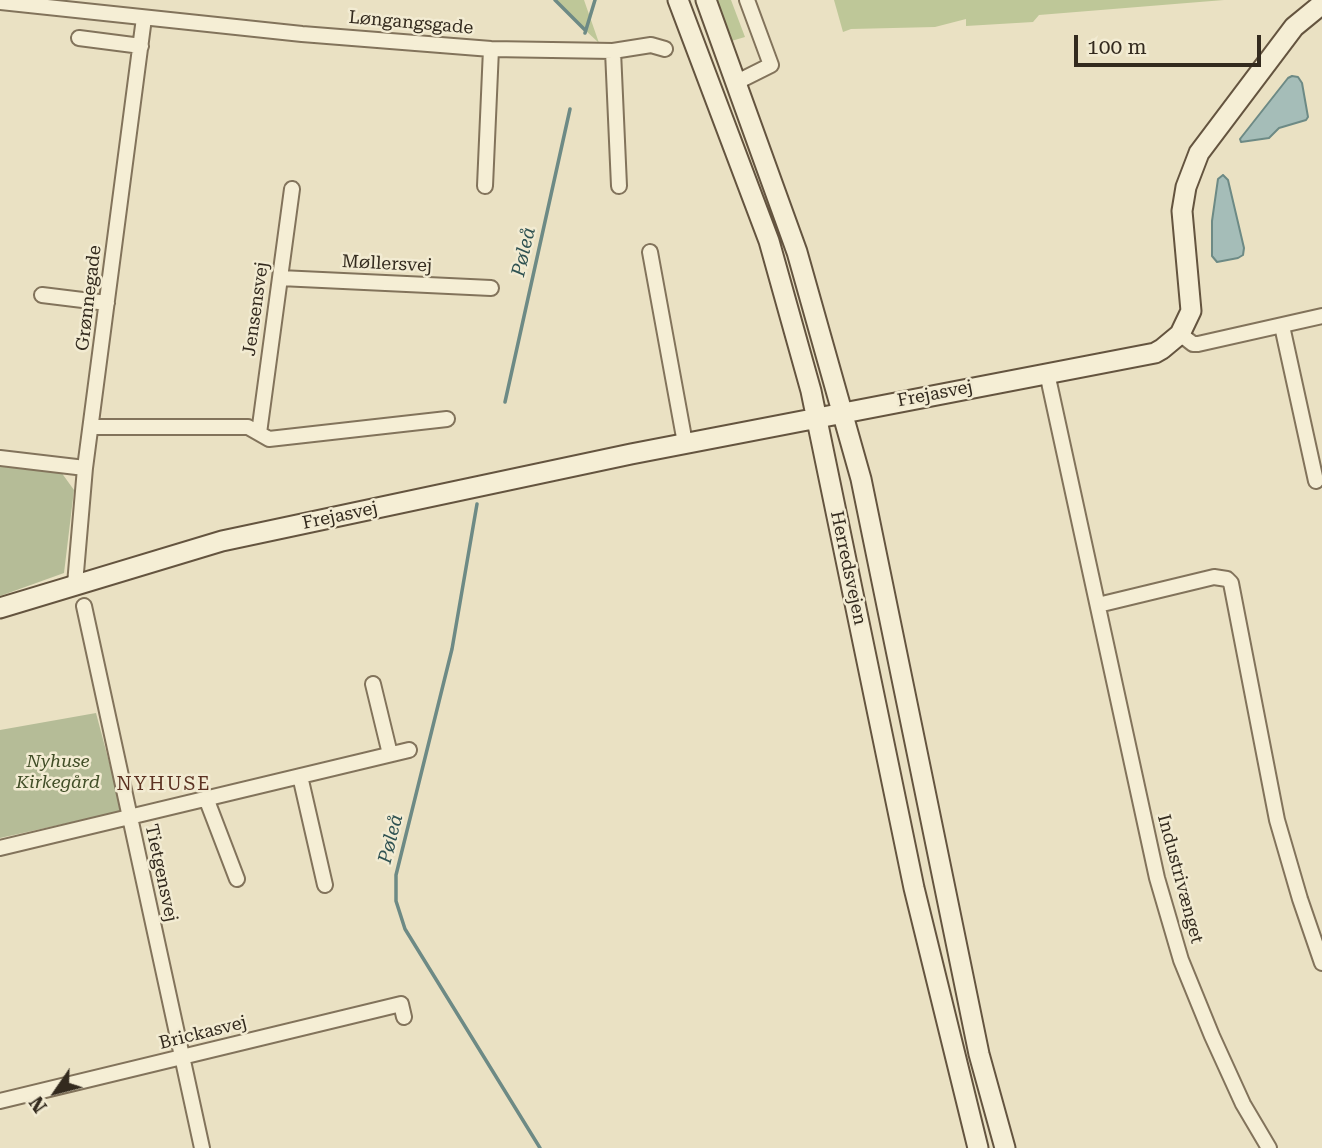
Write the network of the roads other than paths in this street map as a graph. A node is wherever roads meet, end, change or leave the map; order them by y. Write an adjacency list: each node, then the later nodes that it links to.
1 (678, 0): 28 (street, Herredsvejen)
2 (706, 0): 13 (street, Herredsvejen)
3 (747, 0): 13 (street)
4 (0, 2): 6 (street, Løngangsgade)
5 (1322, 4): 24 (street)
6 (79, 5): 7 (street, Løngangsgade)
7 (144, 18): 9 (street, Grønnegade); 10 (street, Løngangsgade)
8 (79, 38): 9 (street)
9 (141, 46): 21 (street, Grønnegade)
10 (491, 49): 12 (street, Løngangsgade); 14 (street, Løngangsgade)
11 (665, 49): 12 (street, Løngangsgade)
12 (613, 51): 15 (street)
13 (737, 82): 26 (street, Herredsvejen)
14 (485, 186)
15 (619, 186)
16 (292, 189): 18 (street, Jensensvej)
17 (649, 252): 31 (street)
18 (280, 278): 19 (street, Møllersvej); 30 (street, Jensensvej)
19 (491, 288)
20 (43, 295): 21 (street)
21 (107, 303): 29 (street, Grønnegade)
22 (1322, 316): 23 (street)
23 (1282, 326): 24 (street); 34 (street)
24 (1180, 334): 25 (street, Frejasvej)
25 (1047, 373): 26 (street, Frejasvej); 36 (street, Industrivænget)
26 (844, 412): 28 (street, Frejasvej); 54 (street, Herredsvejen)
27 (447, 419): 30 (street)
28 (817, 419): 31 (street, Frejasvej); 53 (street, Herredsvejen)
29 (92, 427): 30 (street); 33 (street, Grønnegade)
30 (259, 433)
31 (685, 443): 35 (street, Frejasvej)
32 (0, 458): 33 (street)
33 (85, 468): 35 (street, Grønnegade)
34 (1316, 481)
35 (75, 584): 38 (street, Frejasvej)
36 (1098, 605): 48 (street); 55 (street, Industrivænget)
37 (84, 606): 44 (street, Tietgensvej)
38 (0, 608)
39 (373, 684): 41 (street)
40 (409, 750): 41 (street)
41 (390, 754): 42 (street)
42 (300, 776): 43 (street); 47 (street)
43 (206, 798): 44 (street); 46 (street)
44 (129, 817): 45 (street); 50 (street, Tietgensvej)
45 (0, 848)
46 (237, 879)
47 (325, 885)
48 (1322, 963)
49 (404, 1017): 50 (street, Brickasvej)
50 (182, 1058): 51 (street, Brickasvej); 52 (street, Tietgensvej)
51 (0, 1101)
52 (202, 1148)
53 (978, 1148)
54 (1005, 1148)
55 (1269, 1148)

